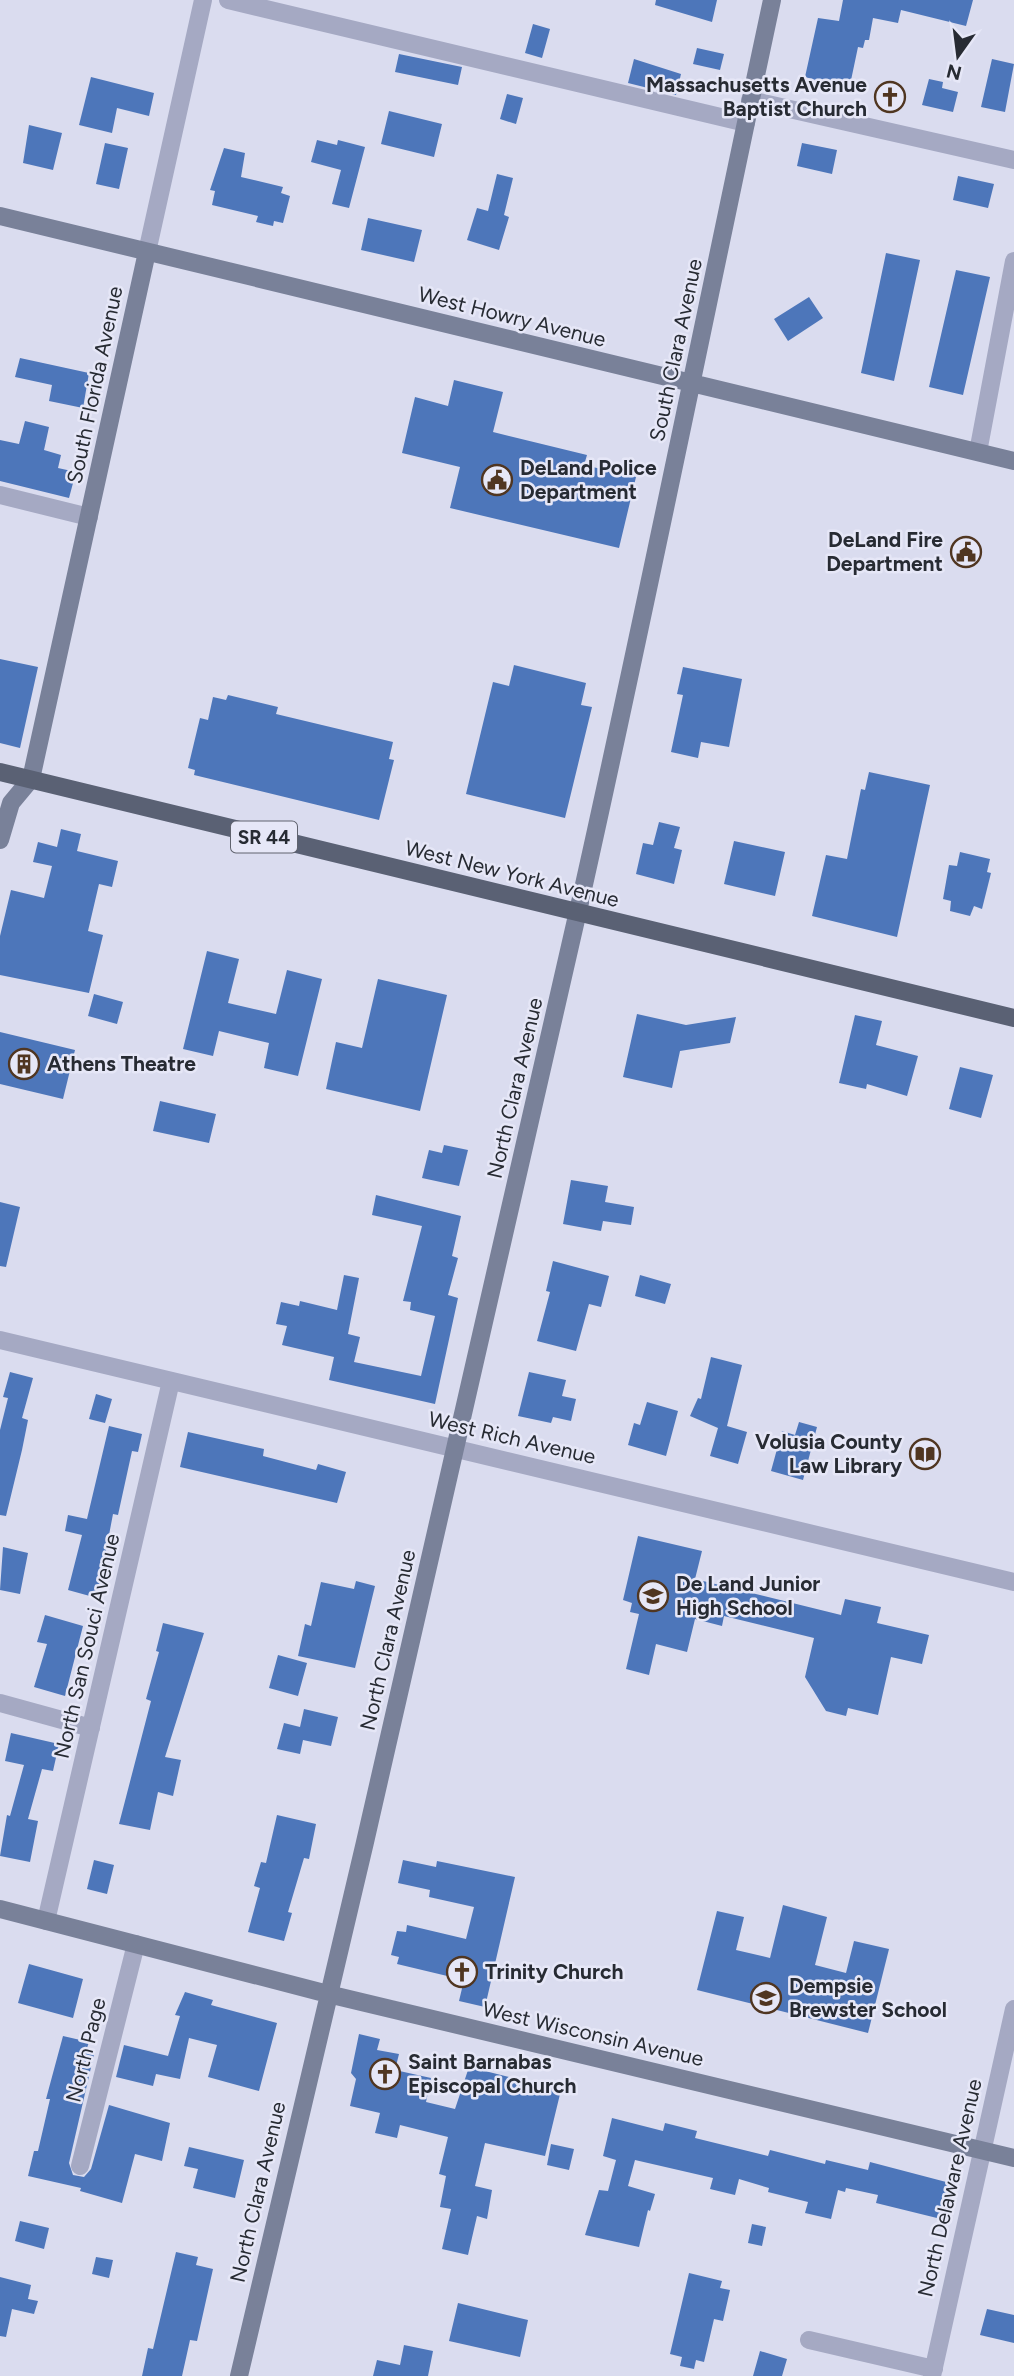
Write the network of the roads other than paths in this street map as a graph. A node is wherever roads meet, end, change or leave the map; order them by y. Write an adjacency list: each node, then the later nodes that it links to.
1 (203, 0): 8 (street, South Florida Avenue)
2 (228, 0): 5 (street)
3 (772, 0): 4 (street, South Clara Avenue)
4 (750, 100): 5 (street, South Clara Avenue); 6 (street)
5 (746, 123): 10 (street, South Clara Avenue)
6 (1014, 160)
7 (0, 216): 8 (street, West Howry Avenue)
8 (147, 252): 10 (street, West Howry Avenue); 14 (street, South Florida Avenue)
9 (1014, 261): 11 (street)
10 (693, 384): 11 (street, West Howry Avenue); 18 (street, South Clara Avenue)
11 (978, 452): 12 (street, West Howry Avenue)
12 (1014, 461)
13 (0, 495): 14 (street)
14 (89, 517): 16 (street, South Florida Avenue)
15 (0, 772): 16 (main road, West New York Avenue / SR 44)
16 (31, 779): 17 (street); 18 (main road, West New York Avenue / SR 44)
17 (0, 840)
18 (578, 914): 19 (main road, West New York Avenue / SR 44); 22 (street, North Clara Avenue)
19 (1014, 1018)
20 (0, 1340): 21 (street, West Rich Avenue)
21 (171, 1381): 22 (street, West Rich Avenue); 25 (street, North San Souci Avenue)
22 (457, 1448): 23 (street, West Rich Avenue); 29 (street, North Clara Avenue)
23 (1014, 1582)
24 (0, 1703): 25 (street)
25 (91, 1728): 27 (street, North San Souci Avenue)
26 (0, 1909): 27 (street, West Wisconsin Avenue)
27 (46, 1921): 28 (street, West Wisconsin Avenue)
28 (136, 1944): 29 (street, West Wisconsin Avenue); 33 (street, North Page)
29 (328, 1994): 31 (street, West Wisconsin Avenue); 36 (street, North Clara Avenue)
30 (1014, 2009): 31 (street, North Delaware Avenue)
31 (981, 2150): 32 (street, West Wisconsin Avenue); 35 (street, North Delaware Avenue)
32 (1014, 2158)
33 (80, 2166)
34 (809, 2340): 35 (street)
35 (933, 2372)
36 (239, 2376)

